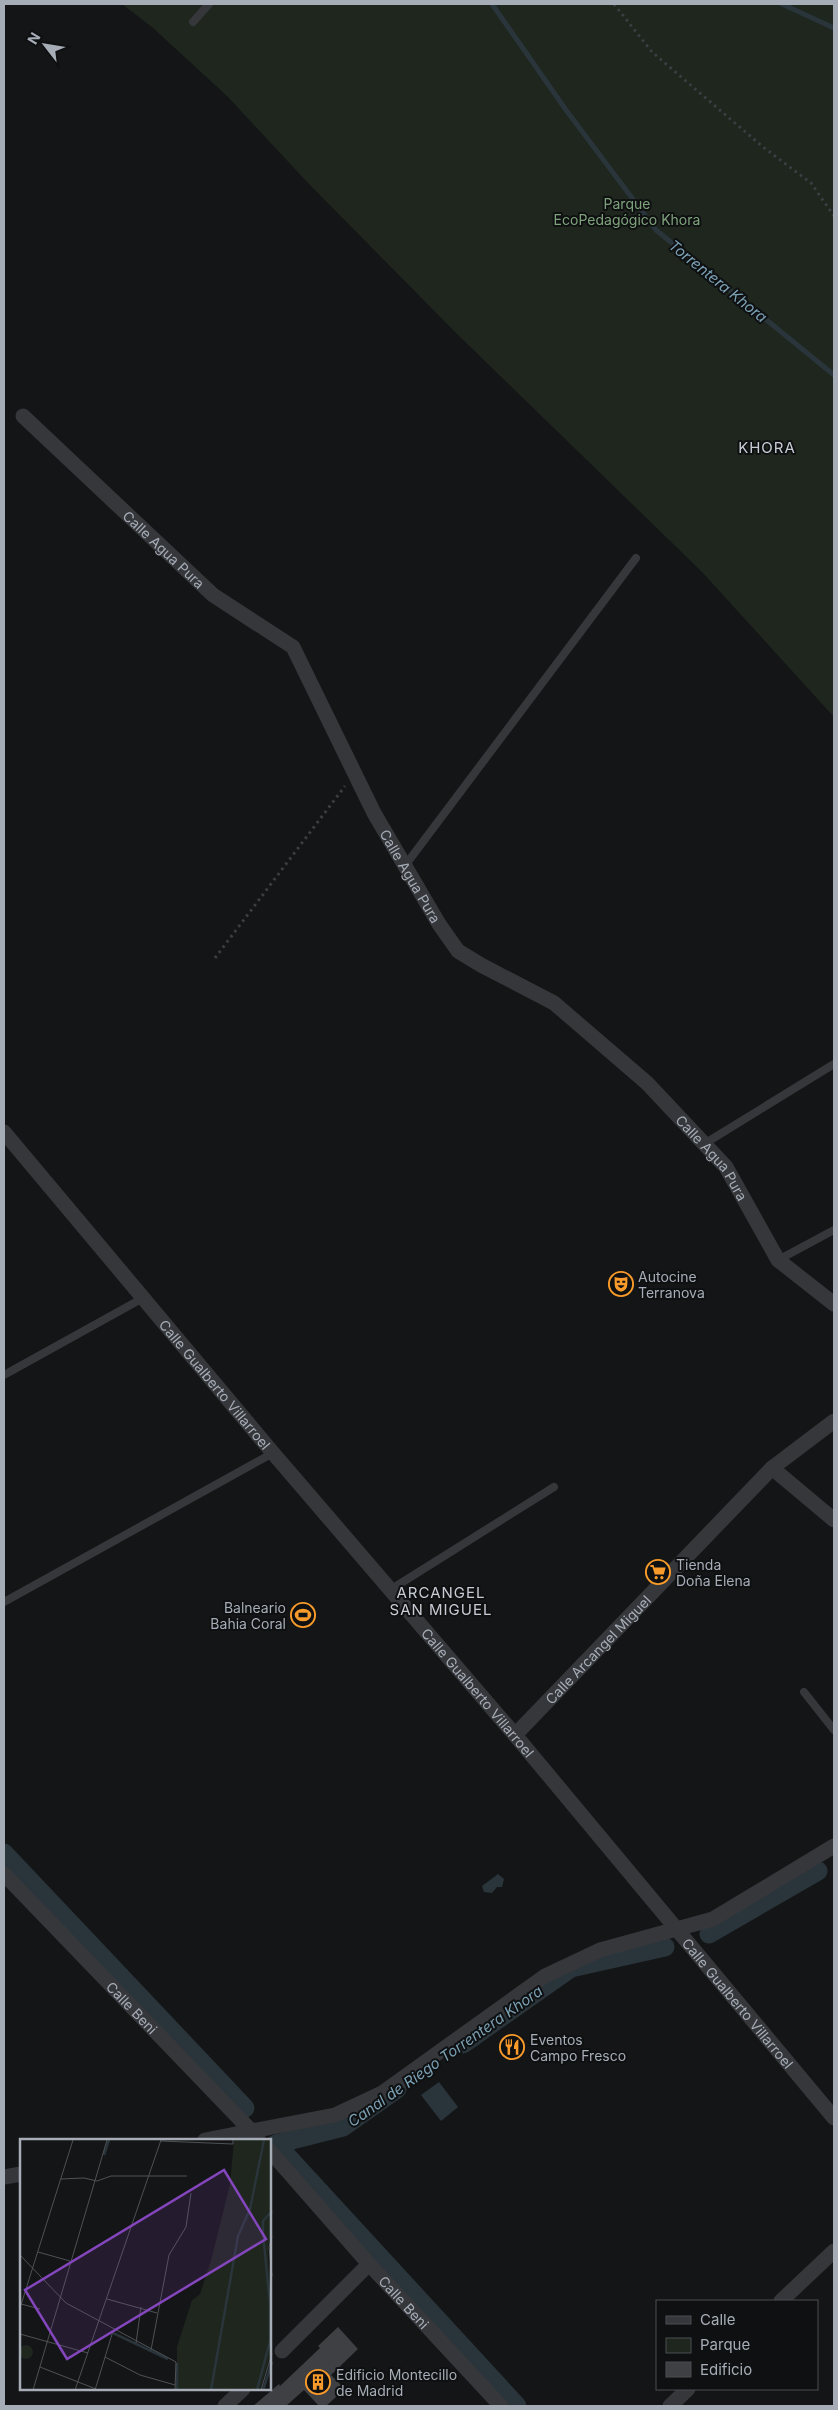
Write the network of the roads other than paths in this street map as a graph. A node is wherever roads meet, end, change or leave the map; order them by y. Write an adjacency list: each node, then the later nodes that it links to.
1 (209, 4): 2 (lane)
2 (193, 22)
3 (23, 416): 5 (street, Calle Agua Pura)
4 (636, 558): 5 (lane)
5 (404, 867): 8 (street, Calle Agua Pura)
6 (834, 1064): 8 (lane)
7 (4, 1132): 11 (street, Calle Gualberto Villarroel)
8 (704, 1144): 10 (street, Calle Agua Pura)
9 (834, 1230): 10 (lane)
10 (778, 1260): 12 (street, Calle Agua Pura)
11 (143, 1298): 13 (lane); 15 (street, Calle Gualberto Villarroel)
12 (834, 1304)
13 (4, 1375)
14 (834, 1421): 16 (street, Calle Arcangel Miguel)
15 (273, 1453): 19 (street, Calle Gualberto Villarroel); 20 (lane)
16 (772, 1468): 18 (street); 23 (street, Calle Arcangel Miguel)
17 (554, 1486): 19 (lane)
18 (834, 1520)
19 (390, 1590): 23 (street, Calle Gualberto Villarroel)
20 (4, 1602)
21 (804, 1692): 22 (lane)
22 (834, 1730)
23 (515, 1735): 26 (street, Calle Gualberto Villarroel)
24 (832, 1851): 26 (street)
25 (4, 1874): 28 (street, Calle Beni)
26 (676, 1929): 27 (street, Calle Gualberto Villarroel); 28 (street)
27 (834, 2118)
28 (256, 2136): 29 (street)
29 (218, 2139)
30 (271, 2152): 34 (street, Calle Beni)
31 (20, 2174): 32 (street)
32 (4, 2177)
33 (834, 2251): 35 (street)
34 (369, 2264): 36 (street); 40 (street, Calle Beni)
35 (782, 2300)
36 (282, 2351)
37 (242, 2390): 39 (street)
38 (687, 2390): 41 (street)
39 (225, 2406)
40 (501, 2406)
41 (670, 2406)

